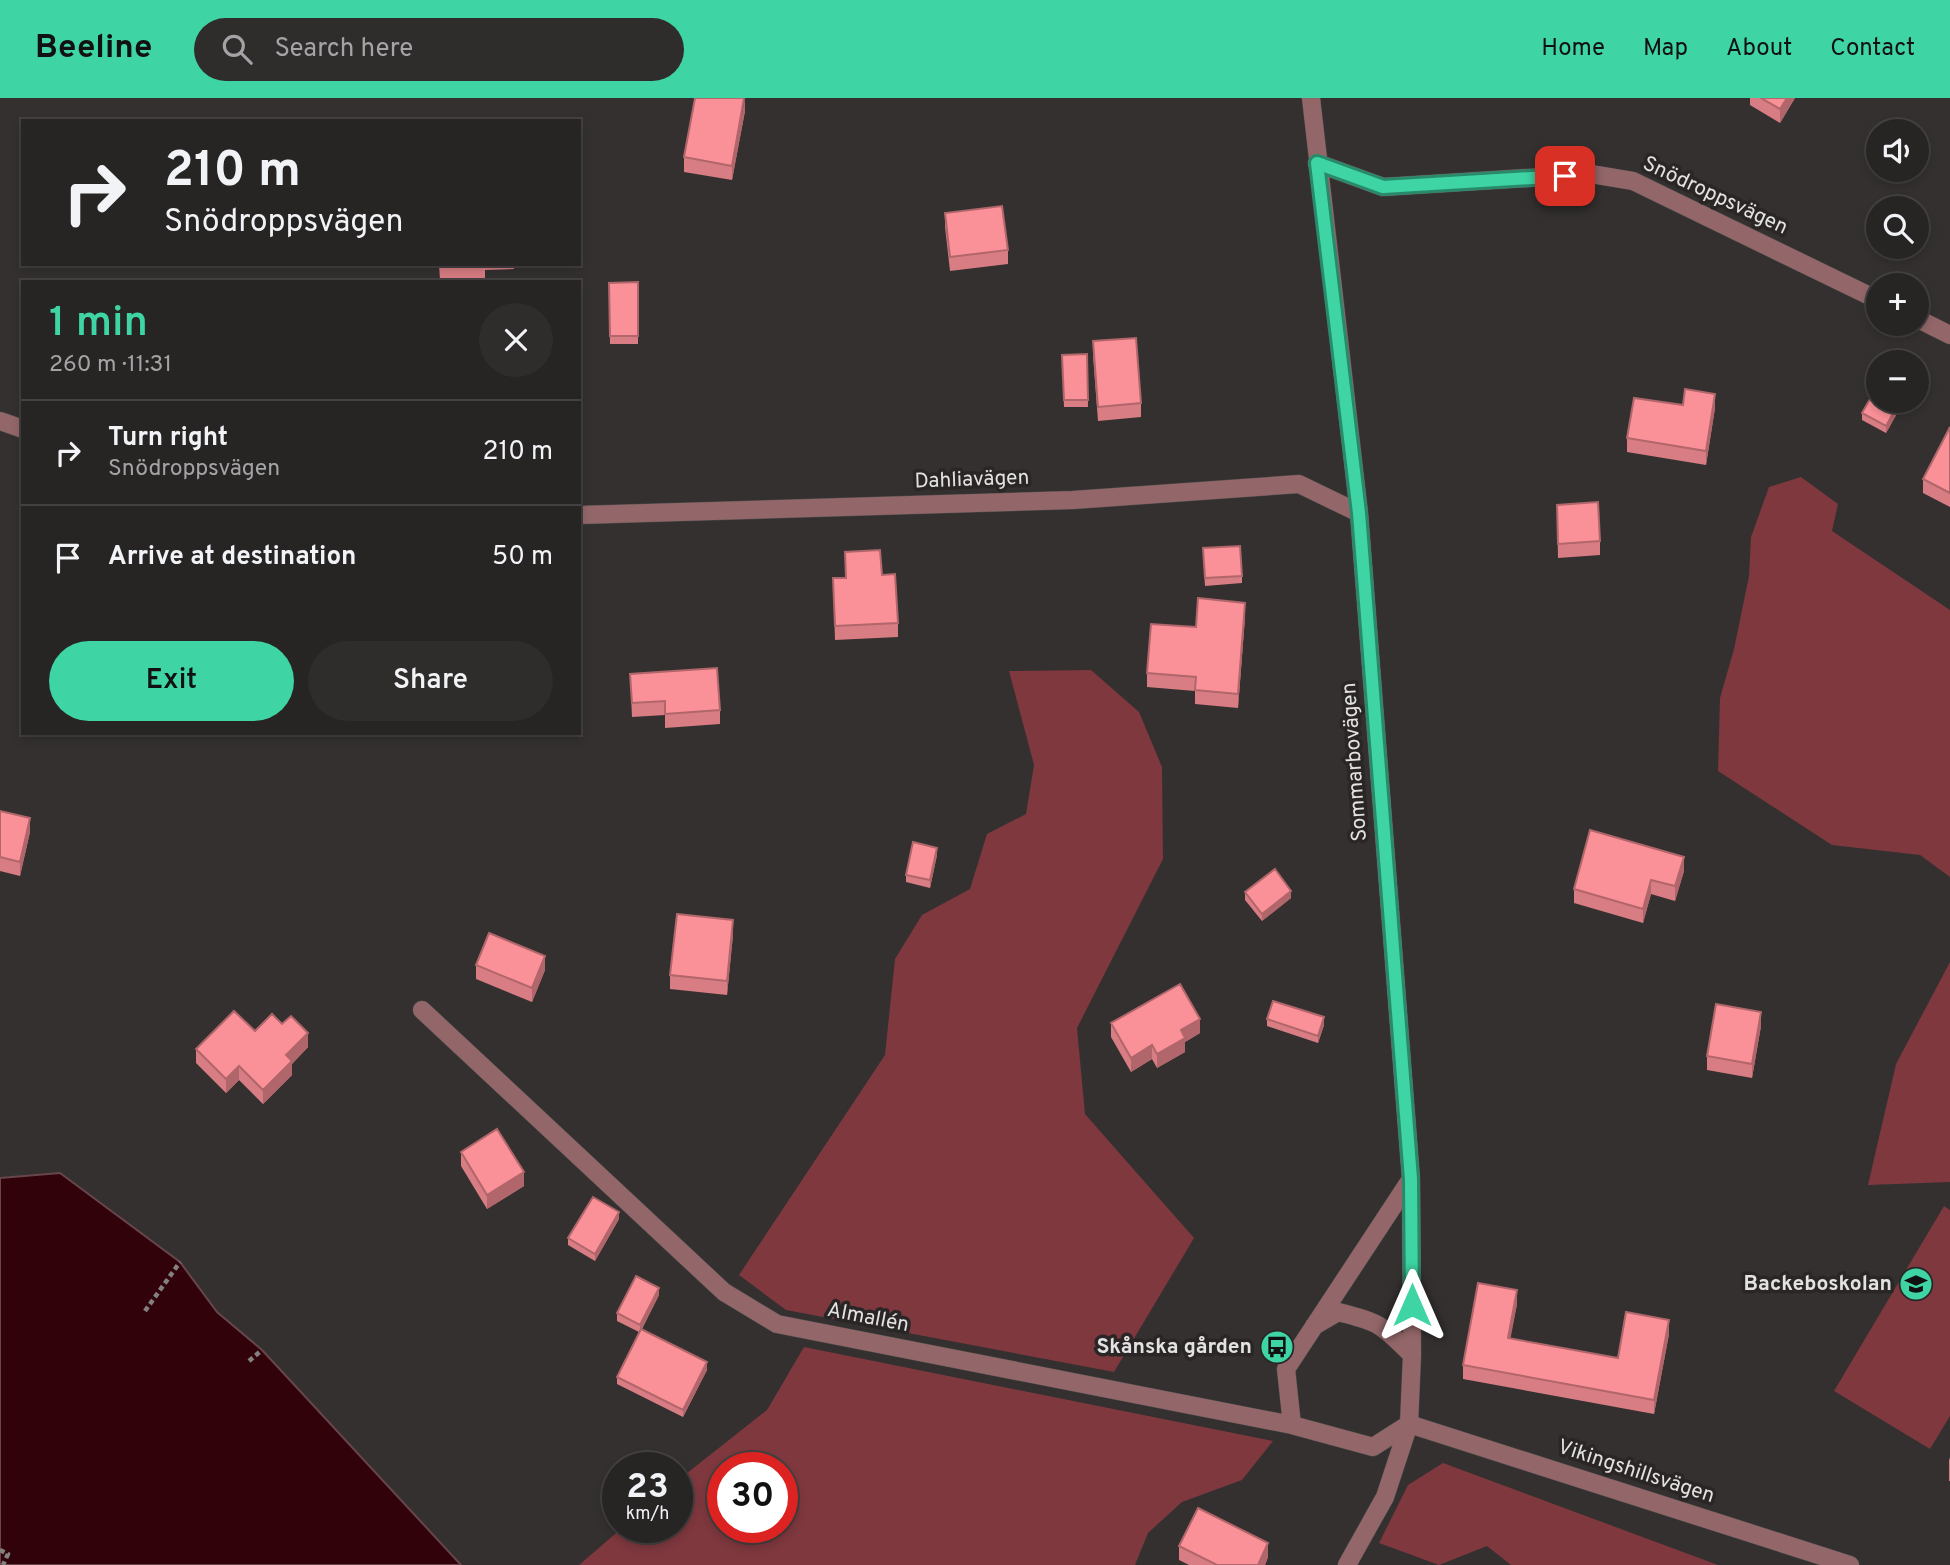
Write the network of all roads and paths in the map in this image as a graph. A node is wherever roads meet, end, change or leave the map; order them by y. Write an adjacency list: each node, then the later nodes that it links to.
1 (1311, 98): 2 (street, Sommarbovägen)
2 (1317, 163): 3 (street, Snödroppsvägen); 8 (street, Sommarbovägen)
3 (1866, 294)
4 (1929, 324): 5 (street)
5 (1950, 335)
6 (0, 421): 7 (street)
7 (21, 428)
8 (1359, 513): 9 (street, Dahliavägen); 11 (street, Sommarbovägen)
9 (581, 515)
10 (422, 1010): 19 (street, Almallén)
11 (1411, 1179): 14 (street); 16 (street, Sommarbovägen)
12 (180, 1262): 13 (path)
13 (145, 1311)
14 (1311, 1328): 16 (street); 19 (street)
15 (262, 1350): 17 (path)
16 (1412, 1355): 18 (street, Sommarbovägen)
17 (249, 1361)
18 (1409, 1424): 19 (street, Almallén); 22 (street, Sommarbovägen); 23 (street, Vikingshillsvägen)
19 (1292, 1425)
20 (0, 1550): 21 (path)
21 (4, 1565)
22 (1347, 1565)
23 (1850, 1565)

